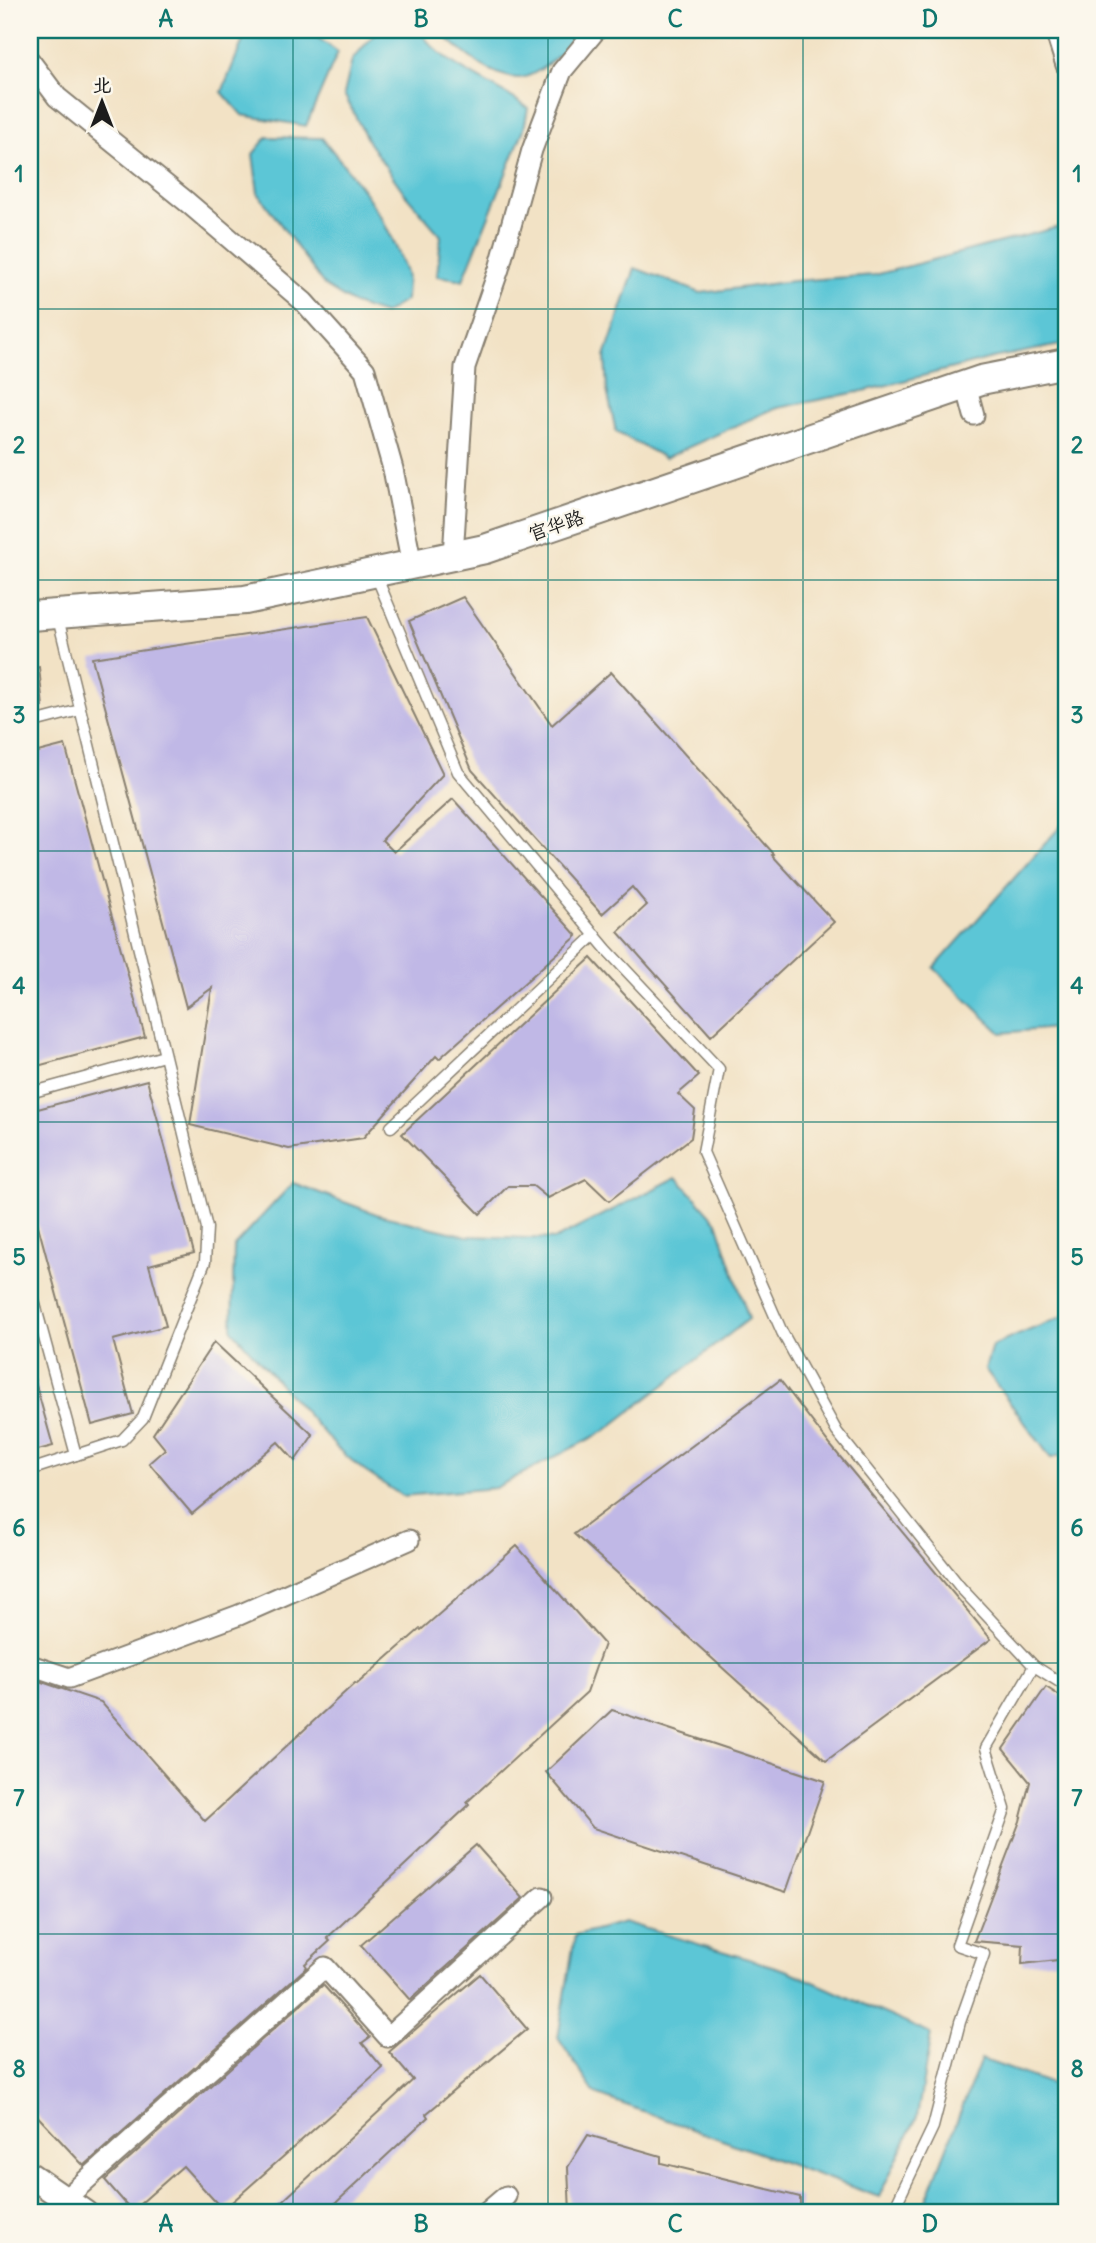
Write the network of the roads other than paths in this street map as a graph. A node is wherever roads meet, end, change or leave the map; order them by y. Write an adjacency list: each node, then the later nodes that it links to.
1 (596, 30): 8 (street)
2 (1055, 30): 4 (street)
3 (30, 61): 9 (street)
4 (1066, 65)
5 (1066, 363): 6 (main road, 官华路)
6 (966, 385): 7 (street); 8 (main road, 官华路)
7 (974, 415)
8 (453, 556): 9 (main road, 官华路)
9 (412, 565): 10 (main road, 官华路)
10 (375, 573): 11 (main road, 官华路); 14 (lane)
11 (43, 615): 12 (lane)
12 (80, 710): 13 (lane); 15 (lane)
13 (30, 723)
14 (595, 935): 17 (lane); 23 (lane)
15 (164, 1056): 16 (lane); 19 (lane)
16 (30, 1093)
17 (391, 1126)
18 (30, 1286): 19 (lane)
19 (76, 1455): 20 (lane)
20 (30, 1470)
21 (409, 1540): 22 (street)
22 (30, 1665)
23 (1034, 1666): 24 (lane); 31 (lane)
24 (1066, 1686)
25 (542, 1897): 28 (street)
26 (30, 2175): 28 (street)
27 (506, 2196): 30 (street)
28 (65, 2199): 29 (street)
29 (85, 2213)
30 (486, 2213)
31 (892, 2213)

